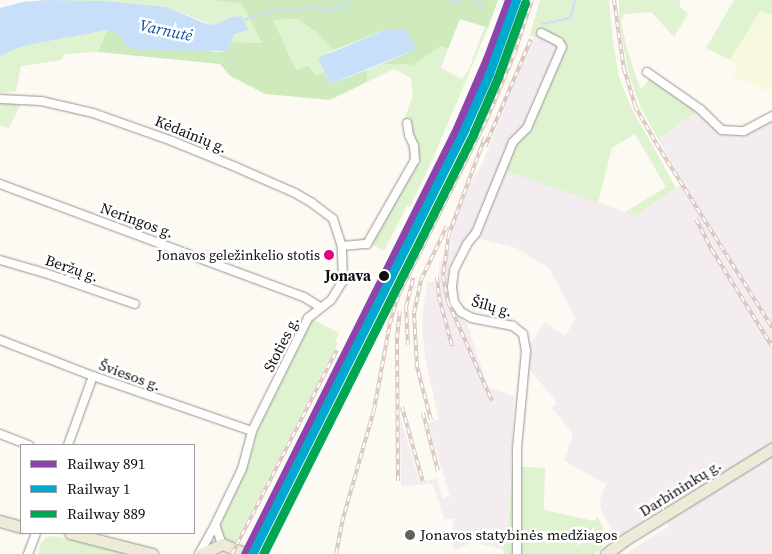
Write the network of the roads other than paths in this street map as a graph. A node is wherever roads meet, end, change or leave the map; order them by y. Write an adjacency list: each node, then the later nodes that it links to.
1 (541, 33): 28 (street, Šilų g.)
2 (647, 72): 4 (street)
3 (0, 99): 7 (street, Kėdainių g.)
4 (772, 116)
5 (407, 123): 7 (street)
6 (0, 184): 10 (street, Neringos g.)
7 (342, 246): 10 (street, Stoties g.)
8 (0, 260): 9 (street, Beržų g.)
9 (135, 304)
10 (320, 307): 13 (street, Stoties g.)
11 (0, 340): 12 (street, Šviesos g.)
12 (93, 376): 13 (street, Šviesos g.); 16 (street)
13 (252, 431): 19 (street, Stoties g.)
14 (0, 434): 15 (street)
15 (26, 444)
16 (68, 444)
17 (772, 449): 29 (main road, Darbininkų g.)
18 (0, 521): 20 (main road)
19 (215, 525): 23 (street); 26 (street, Stoties g.)
20 (20, 527)
21 (36, 534): 24 (street)
22 (74, 534): 25 (main road)
23 (222, 544): 26 (main road); 27 (main road)
24 (28, 554)
25 (152, 554)
26 (200, 554)
27 (247, 554)
28 (517, 554)
29 (606, 554)

